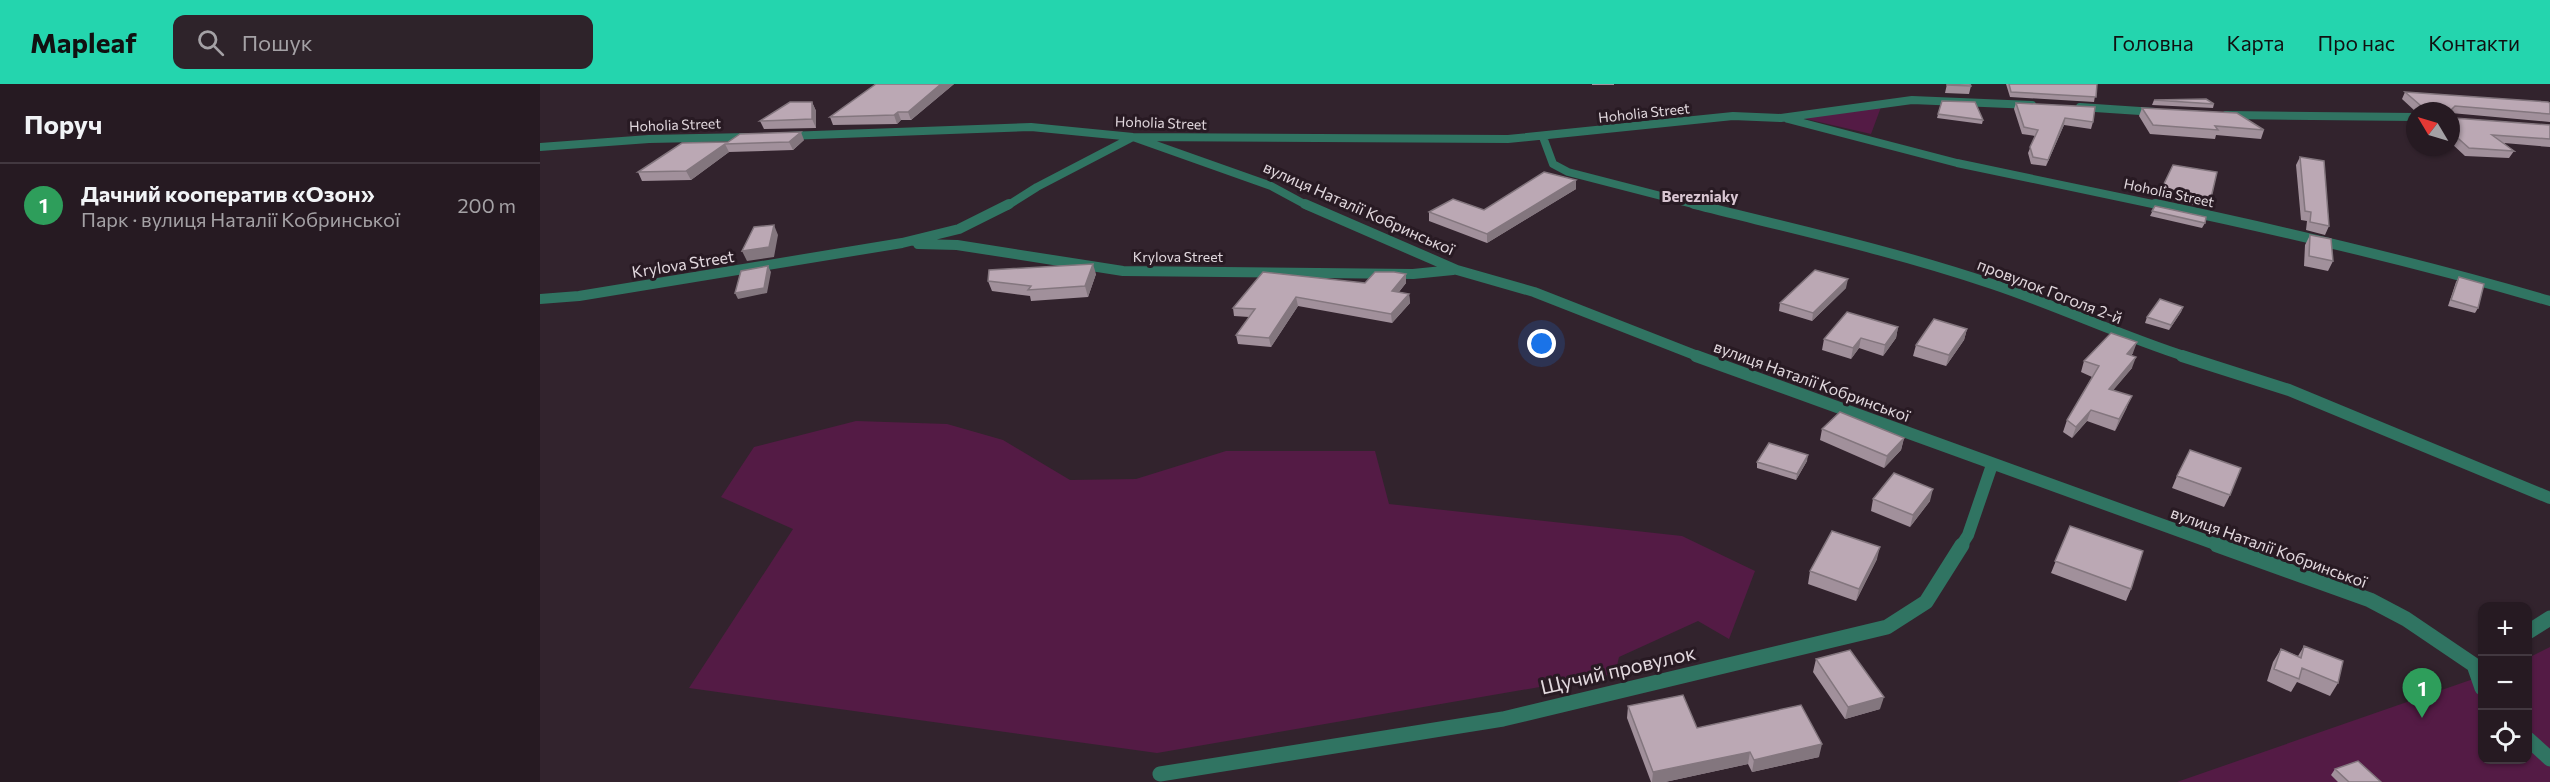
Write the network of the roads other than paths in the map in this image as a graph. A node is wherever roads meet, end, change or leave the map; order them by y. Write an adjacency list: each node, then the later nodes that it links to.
1 (2039, 105): 5 (street, Hoholia Street)
2 (2074, 107): 3 (street)
3 (2167, 112)
4 (2220, 115): 6 (street)
5 (1781, 117): 10 (street, Hoholia Street); 15 (street, Hoholia Street)
6 (2406, 117)
7 (775, 136): 9 (street, Hoholia Street)
8 (763, 137): 11 (street, Hoholia Street)
9 (1133, 137): 10 (street, Hoholia Street); 12 (street, Krylova Street); 13 (street, вулиця Наталії Кобринської)
10 (1543, 137): 17 (street, провулок Гоголя 2-й)
11 (540, 147)
12 (902, 243): 13 (street, Krylova Street); 14 (street, Krylova Street)
13 (1457, 270): 16 (street, вулиця Наталії Кобринської)
14 (540, 299)
15 (2550, 302)
16 (1992, 465): 20 (street, вулиця Наталії Кобринської); 23 (street, Щучий провулок)
17 (2550, 498)
18 (2550, 618): 19 (street)
19 (2532, 629)
20 (2478, 662)
21 (2532, 743): 22 (street)
22 (2550, 759)
23 (1160, 774)

